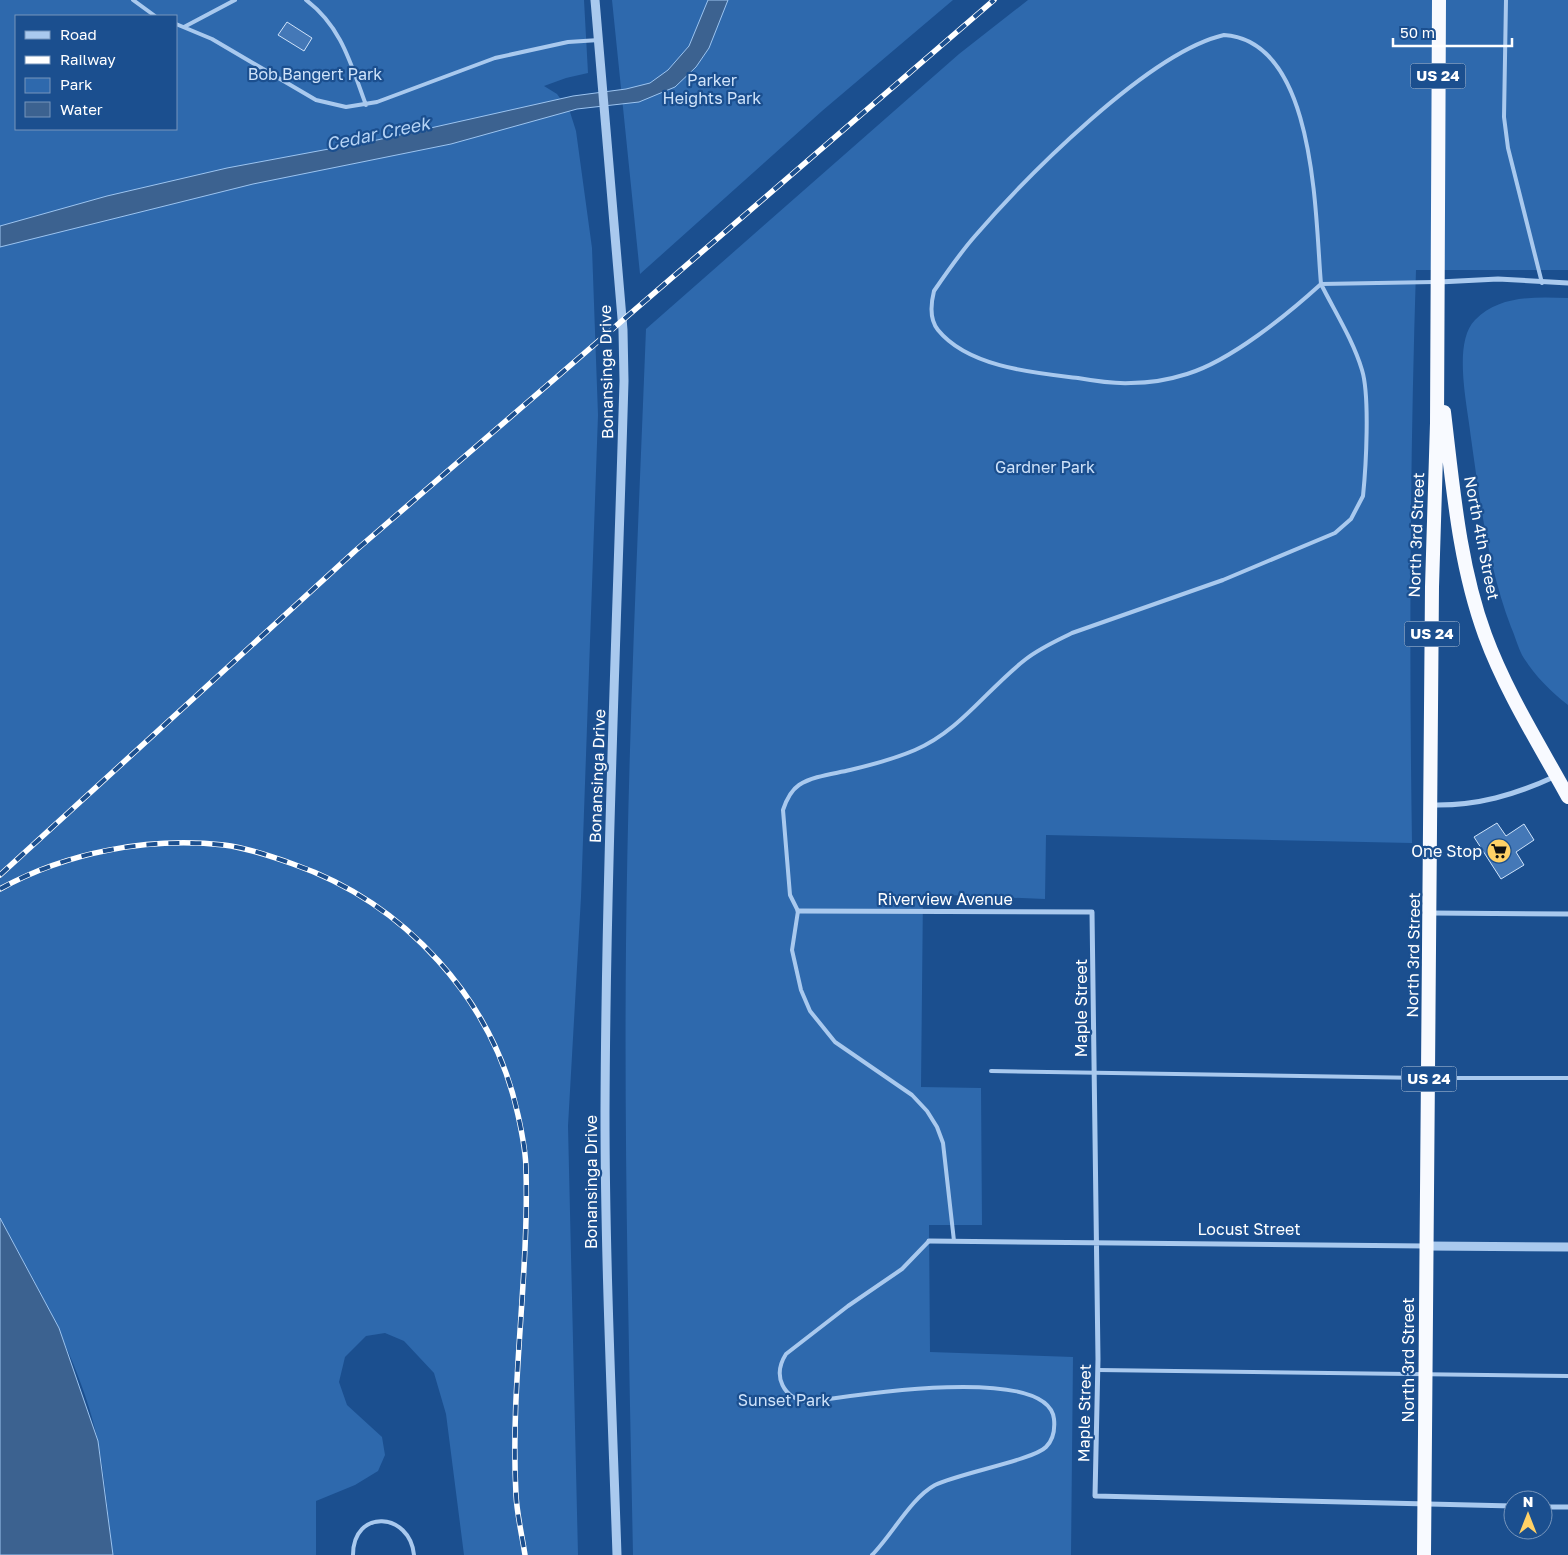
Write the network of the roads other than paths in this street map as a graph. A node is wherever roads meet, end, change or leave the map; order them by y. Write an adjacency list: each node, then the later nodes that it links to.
1 (133, 0): 7 (lane)
2 (235, 0): 9 (lane)
3 (306, 0): 11 (lane)
4 (594, 0): 10 (street, Bonansinga Drive)
5 (1439, 0): 12 (highway, US 24)
6 (1506, 0): 13 (lane)
7 (154, 15)
8 (178, 25): 9 (lane)
9 (184, 27): 11 (lane)
10 (599, 40): 11 (lane); 42 (street, Bonansinga Drive)
11 (366, 105)
12 (1438, 282): 13 (street); 14 (lane); 16 (highway, US 24)
13 (1542, 283): 15 (street)
14 (1321, 284): 14 (lane); 20 (lane)
15 (1568, 284)
16 (1438, 355): 17 (highway, North 4th Street / US 24); 19 (highway, North 3rd Street / US 24)
17 (1556, 776): 18 (highway, North 4th Street / US 24); 19 (street)
18 (1568, 797)
19 (1431, 805): 22 (highway, North 3rd Street / US 24)
20 (798, 910): 21 (street, Riverview Avenue); 29 (lane)
21 (1092, 912): 25 (street, Maple Street)
22 (1431, 913): 23 (street); 26 (highway, North 3rd Street / US 24)
23 (1568, 914)
24 (991, 1071): 25 (lane)
25 (1094, 1074): 26 (lane); 30 (street, Maple Street)
26 (1429, 1078): 27 (lane); 31 (highway, North 3rd Street / US 24)
27 (1568, 1078)
28 (929, 1241): 29 (street, Locust Street); 43 (lane)
29 (954, 1241): 30 (street, Locust Street)
30 (1095, 1243): 31 (street, Locust Street); 33 (street, Maple Street)
31 (1426, 1246): 32 (street, Locust Street); 34 (highway, North 3rd Street / US 24)
32 (1568, 1246)
33 (1098, 1370): 34 (lane); 36 (street, Maple Street)
34 (1426, 1374): 35 (lane); 36 (highway, North 3rd Street / US 24)
35 (1568, 1376)
36 (1424, 1505): 37 (street, Maple Street); 44 (highway, North 3rd Street / US 24)
37 (1503, 1506)
38 (1553, 1506): 39 (street)
39 (1568, 1507)
40 (353, 1555): 41 (lane)
41 (414, 1555)
42 (617, 1555)
43 (872, 1555)
44 (1424, 1555)

